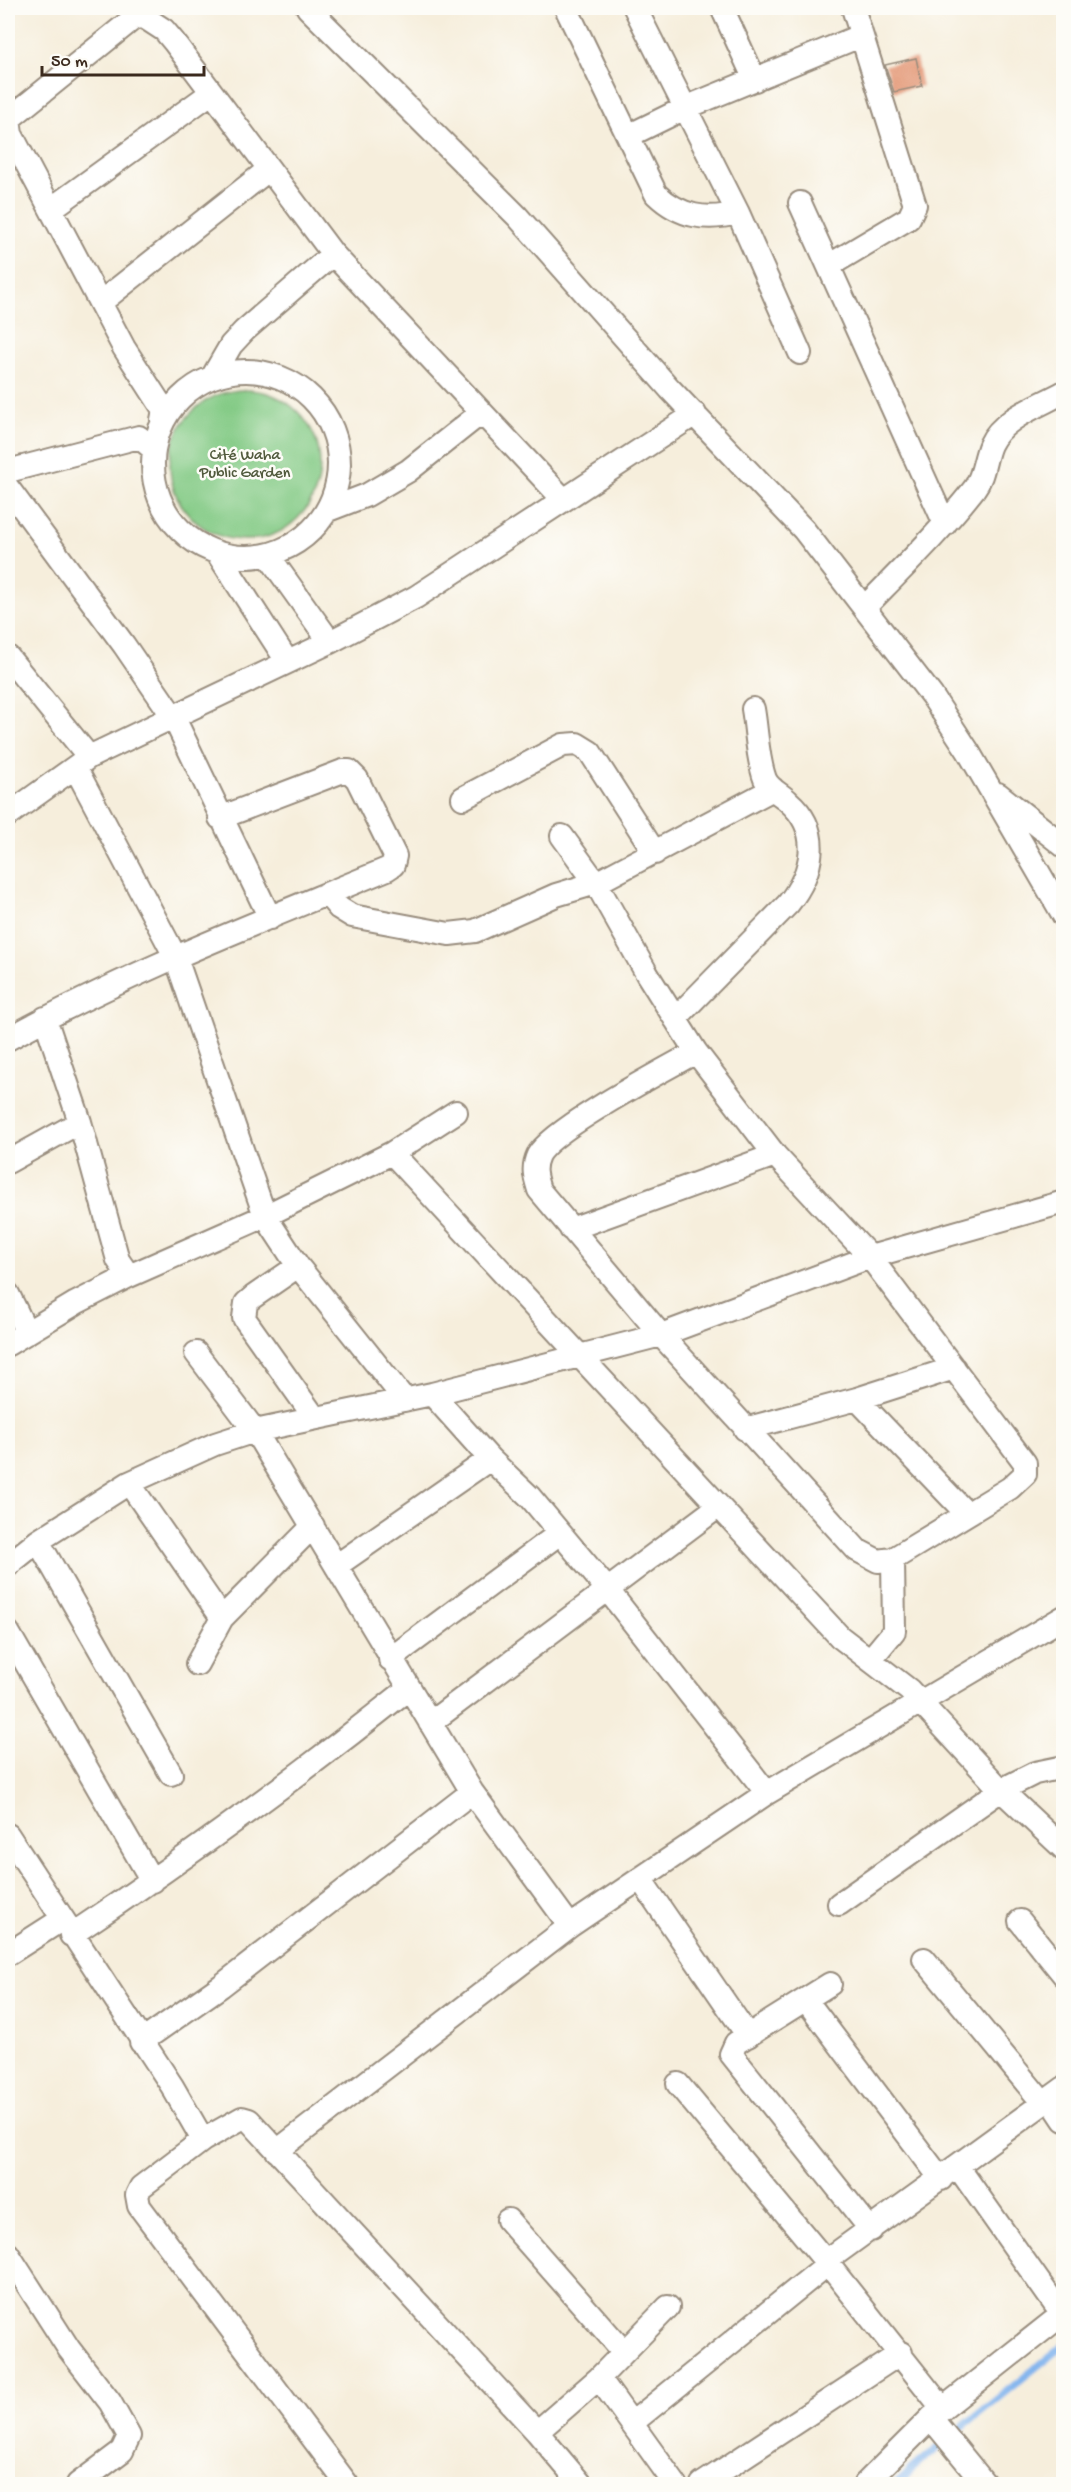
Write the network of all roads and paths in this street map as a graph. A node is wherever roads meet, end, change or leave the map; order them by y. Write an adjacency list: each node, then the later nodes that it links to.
1 (308, 8): 22 (street)
2 (566, 8): 10 (street)
3 (635, 8): 9 (street)
4 (722, 8): 7 (street)
5 (853, 8): 6 (street)
6 (860, 36): 7 (street); 16 (street)
7 (755, 80): 9 (street)
8 (211, 93): 11 (street); 13 (street); 13 (street)
9 (685, 108): 10 (street); 14 (street)
10 (628, 136): 14 (street)
11 (268, 171): 15 (street); 17 (street)
12 (800, 203): 16 (street)
13 (51, 208): 17 (street)
14 (738, 213): 18 (street)
15 (333, 254): 19 (street); 21 (street)
16 (830, 265): 29 (street)
17 (101, 302): 23 (street)
18 (800, 354)
19 (213, 376): 23 (street); 28 (street)
20 (1064, 393): 29 (street)
21 (481, 414): 27 (street); 28 (street)
22 (695, 414): 27 (street); 32 (street)
23 (162, 420): 24 (street)
24 (153, 449): 25 (street); 30 (street)
25 (8, 471)
26 (8, 488): 37 (street)
27 (562, 499): 33 (street)
28 (328, 510): 31 (street)
29 (945, 524): 32 (street)
30 (218, 554): 31 (street); 35 (street)
31 (268, 555): 33 (street)
32 (865, 607): 39 (street)
33 (330, 642): 35 (street)
34 (8, 657): 38 (street)
35 (286, 661): 37 (street)
36 (753, 709): 40 (street)
37 (174, 718): 38 (street); 43 (street)
38 (82, 762): 42 (street); 52 (street)
39 (987, 785): 45 (street); 47 (street)
40 (773, 789): 46 (street); 54 (street)
41 (463, 798): 46 (street)
42 (8, 815)
43 (220, 818): 49 (street); 51 (street)
44 (562, 836): 48 (street)
45 (1064, 847): 47 (street)
46 (655, 853): 48 (street)
47 (1038, 869): 50 (street)
48 (596, 884): 49 (street); 54 (street)
49 (327, 894): 51 (street)
50 (1064, 916)
51 (270, 918): 52 (street)
52 (176, 958): 53 (street); 63 (street)
53 (45, 1018): 55 (street); 58 (street)
54 (675, 1019): 56 (street)
55 (8, 1039)
56 (696, 1052): 60 (street); 64 (street)
57 (456, 1112): 59 (street)
58 (80, 1122): 61 (street); 67 (street)
59 (392, 1153): 63 (street); 73 (street)
60 (775, 1155): 64 (street); 65 (street)
61 (8, 1162)
62 (1064, 1202): 65 (street)
63 (265, 1216): 66 (street); 67 (street)
64 (571, 1229): 70 (street)
65 (870, 1257): 70 (street); 74 (street)
66 (298, 1266): 77 (street); 78 (street)
67 (129, 1276): 69 (street)
68 (8, 1294): 69 (street)
69 (27, 1333): 71 (street)
70 (661, 1335): 73 (street); 79 (street)
71 (8, 1344)
72 (196, 1353): 80 (street)
73 (581, 1356): 75 (street); 83 (street)
74 (954, 1368): 76 (street); 84 (street)
75 (432, 1394): 77 (street); 81 (street)
76 (857, 1399): 79 (street); 84 (street)
77 (405, 1400): 78 (street)
78 (315, 1418): 80 (street)
79 (745, 1429): 88 (street)
80 (255, 1431): 82 (street); 85 (street)
81 (490, 1459): 86 (street); 90 (street)
82 (129, 1484): 87 (street); 93 (street)
83 (719, 1506): 91 (street); 96 (street)
84 (967, 1514): 88 (street)
85 (313, 1526): 90 (street); 93 (street)
86 (560, 1533): 91 (street); 95 (street)
87 (38, 1541): 89 (street); 102 (street)
88 (893, 1559): 96 (street)
89 (8, 1565)
90 (336, 1566): 95 (street)
91 (607, 1589): 100 (street); 105 (street)
92 (1064, 1617): 99 (street)
93 (222, 1618): 97 (street)
94 (8, 1632): 109 (street)
95 (390, 1659): 98 (street)
96 (870, 1660): 99 (street)
97 (197, 1664)
98 (408, 1689): 100 (street); 109 (street)
99 (922, 1703): 103 (street); 105 (street)
100 (430, 1723): 104 (street)
101 (1064, 1767): 103 (street)
102 (171, 1774)
103 (1001, 1790): 107 (street); 110 (street)
104 (472, 1792): 112 (street); 120 (street)
105 (767, 1793): 108 (street)
106 (8, 1835): 113 (street)
107 (1064, 1849)
108 (640, 1880): 112 (street); 119 (street)
109 (152, 1881): 113 (street)
110 (839, 1904)
111 (1020, 1921): 116 (street)
112 (570, 1926): 125 (street)
113 (66, 1928): 114 (street); 120 (street)
114 (8, 1954)
115 (924, 1959): 122 (street)
116 (1064, 1975)
117 (830, 1984): 118 (street)
118 (806, 2000): 119 (street); 126 (street)
119 (748, 2036): 128 (street)
120 (141, 2042): 124 (street)
121 (678, 2084): 130 (street)
122 (1052, 2096): 123 (street); 126 (street)
123 (1064, 2120)
124 (203, 2140): 125 (street); 140 (street)
125 (277, 2151): 138 (street)
126 (950, 2173): 128 (street); 132 (street)
127 (508, 2220): 133 (street)
128 (871, 2230): 130 (street)
129 (8, 2254): 139 (street)
130 (827, 2263): 134 (street); 137 (street)
131 (668, 2307): 133 (street)
132 (1062, 2313): 136 (street)
133 (624, 2352): 135 (street)
134 (901, 2353): 136 (street); 143 (street)
135 (599, 2378): 137 (street); 138 (street)
136 (937, 2413): 144 (street); 145 (street)
137 (632, 2423): 142 (street)
138 (537, 2432): 141 (street)
139 (78, 2484)
140 (347, 2484)
141 (581, 2484)
142 (675, 2484)
143 (702, 2484)
144 (865, 2484)
145 (985, 2484)

